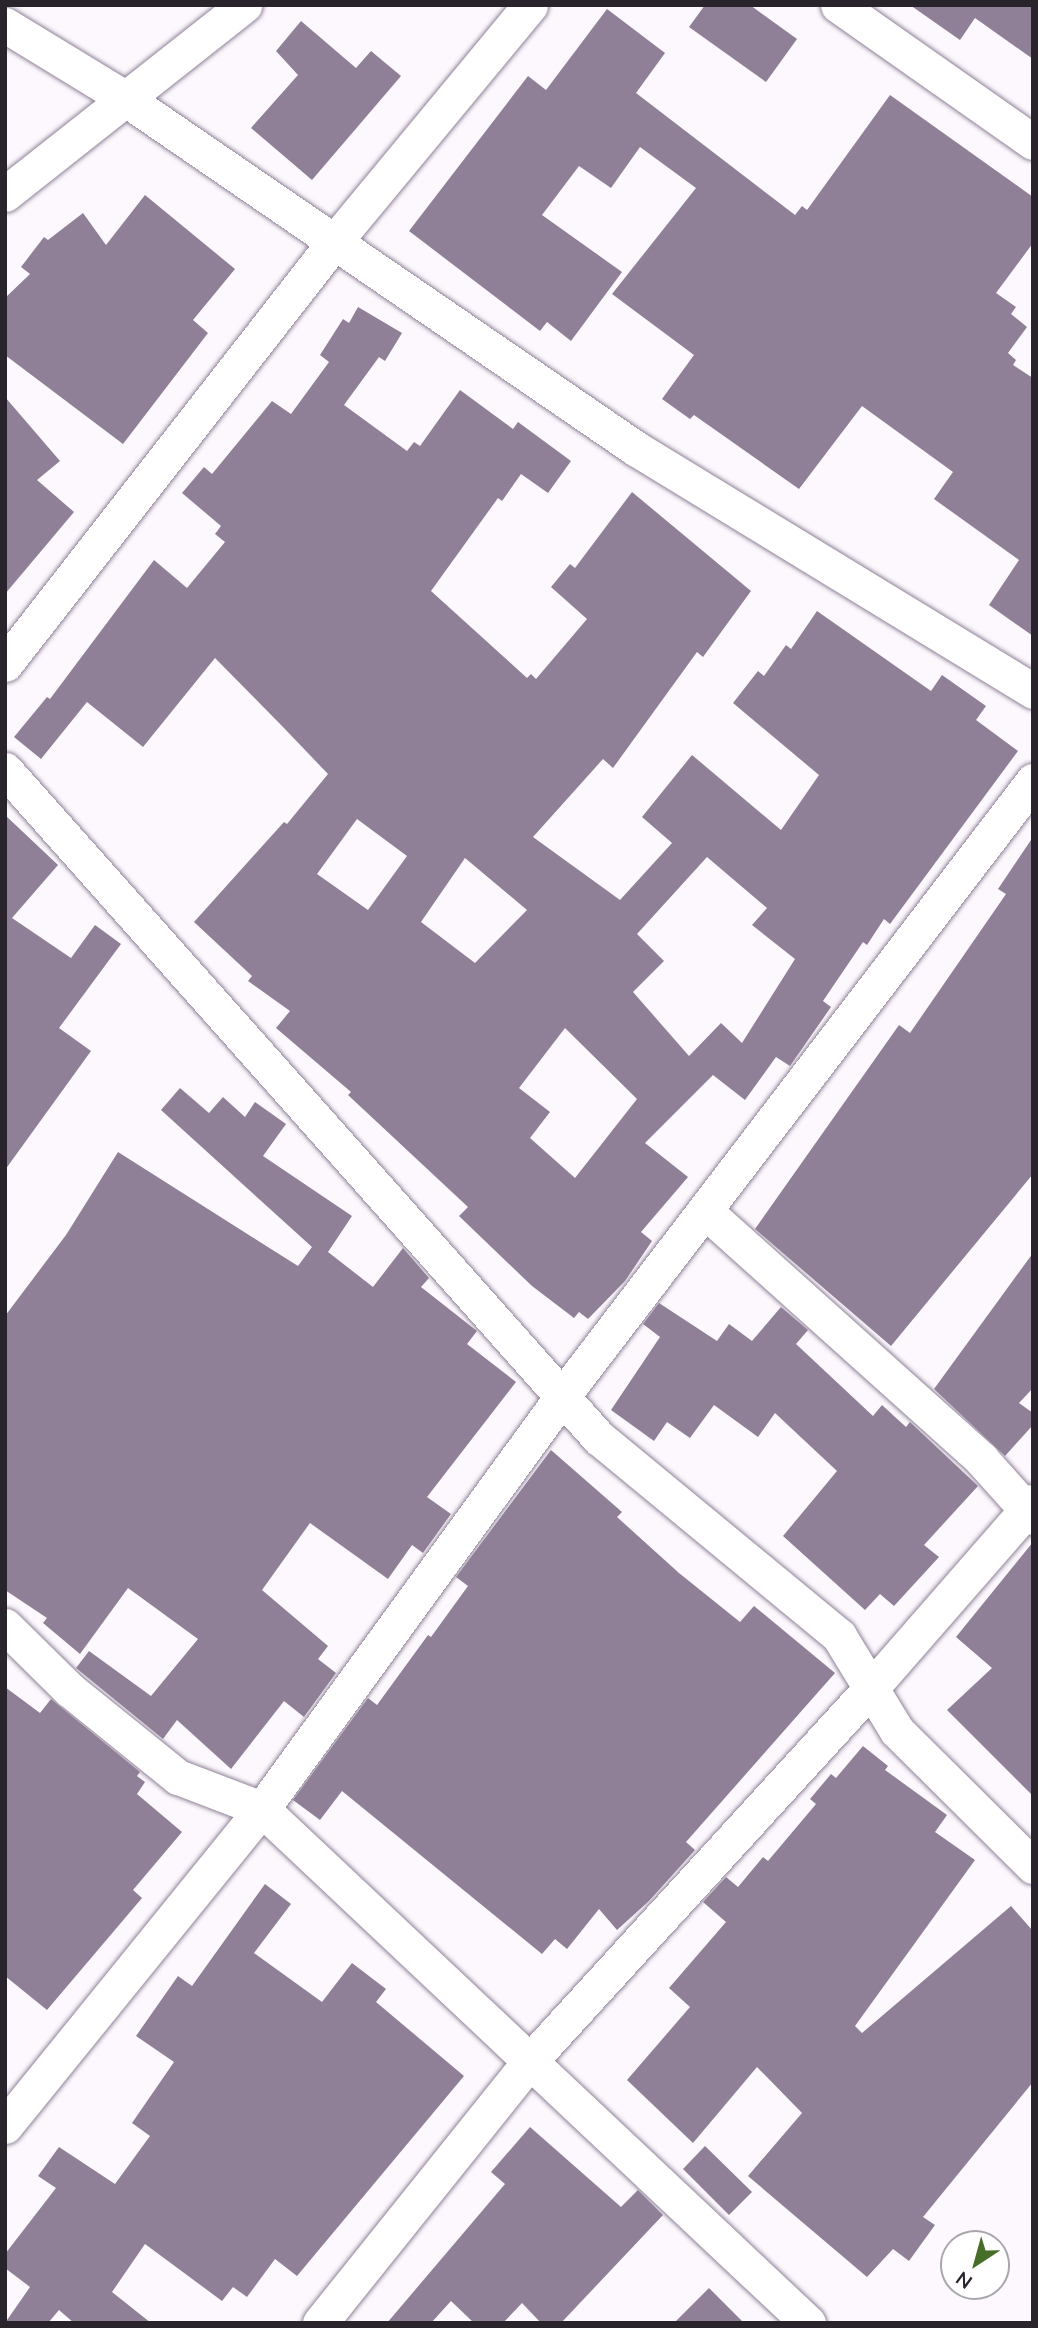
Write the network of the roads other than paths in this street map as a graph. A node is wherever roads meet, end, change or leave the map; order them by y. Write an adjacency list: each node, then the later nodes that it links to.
1 (244, 5): 5 (street)
2 (530, 5): 8 (street)
3 (838, 5): 6 (street)
4 (5, 25): 5 (street)
5 (123, 97): 7 (street); 8 (street)
6 (1033, 142)
7 (5, 194)
8 (335, 242): 9 (street); 10 (street)
9 (5, 664)
10 (1033, 691)
11 (5, 770): 14 (street)
12 (1033, 781): 13 (street)
13 (705, 1210): 14 (street); 15 (street)
14 (564, 1394): 17 (street); 18 (street)
15 (1031, 1509): 17 (street)
16 (5, 1626): 18 (street)
17 (871, 1688): 19 (street); 20 (street)
18 (262, 1809): 20 (street); 21 (street)
19 (1033, 1866)
20 (529, 2062): 22 (street); 23 (street)
21 (5, 2126)
22 (320, 2323)
23 (808, 2323)

